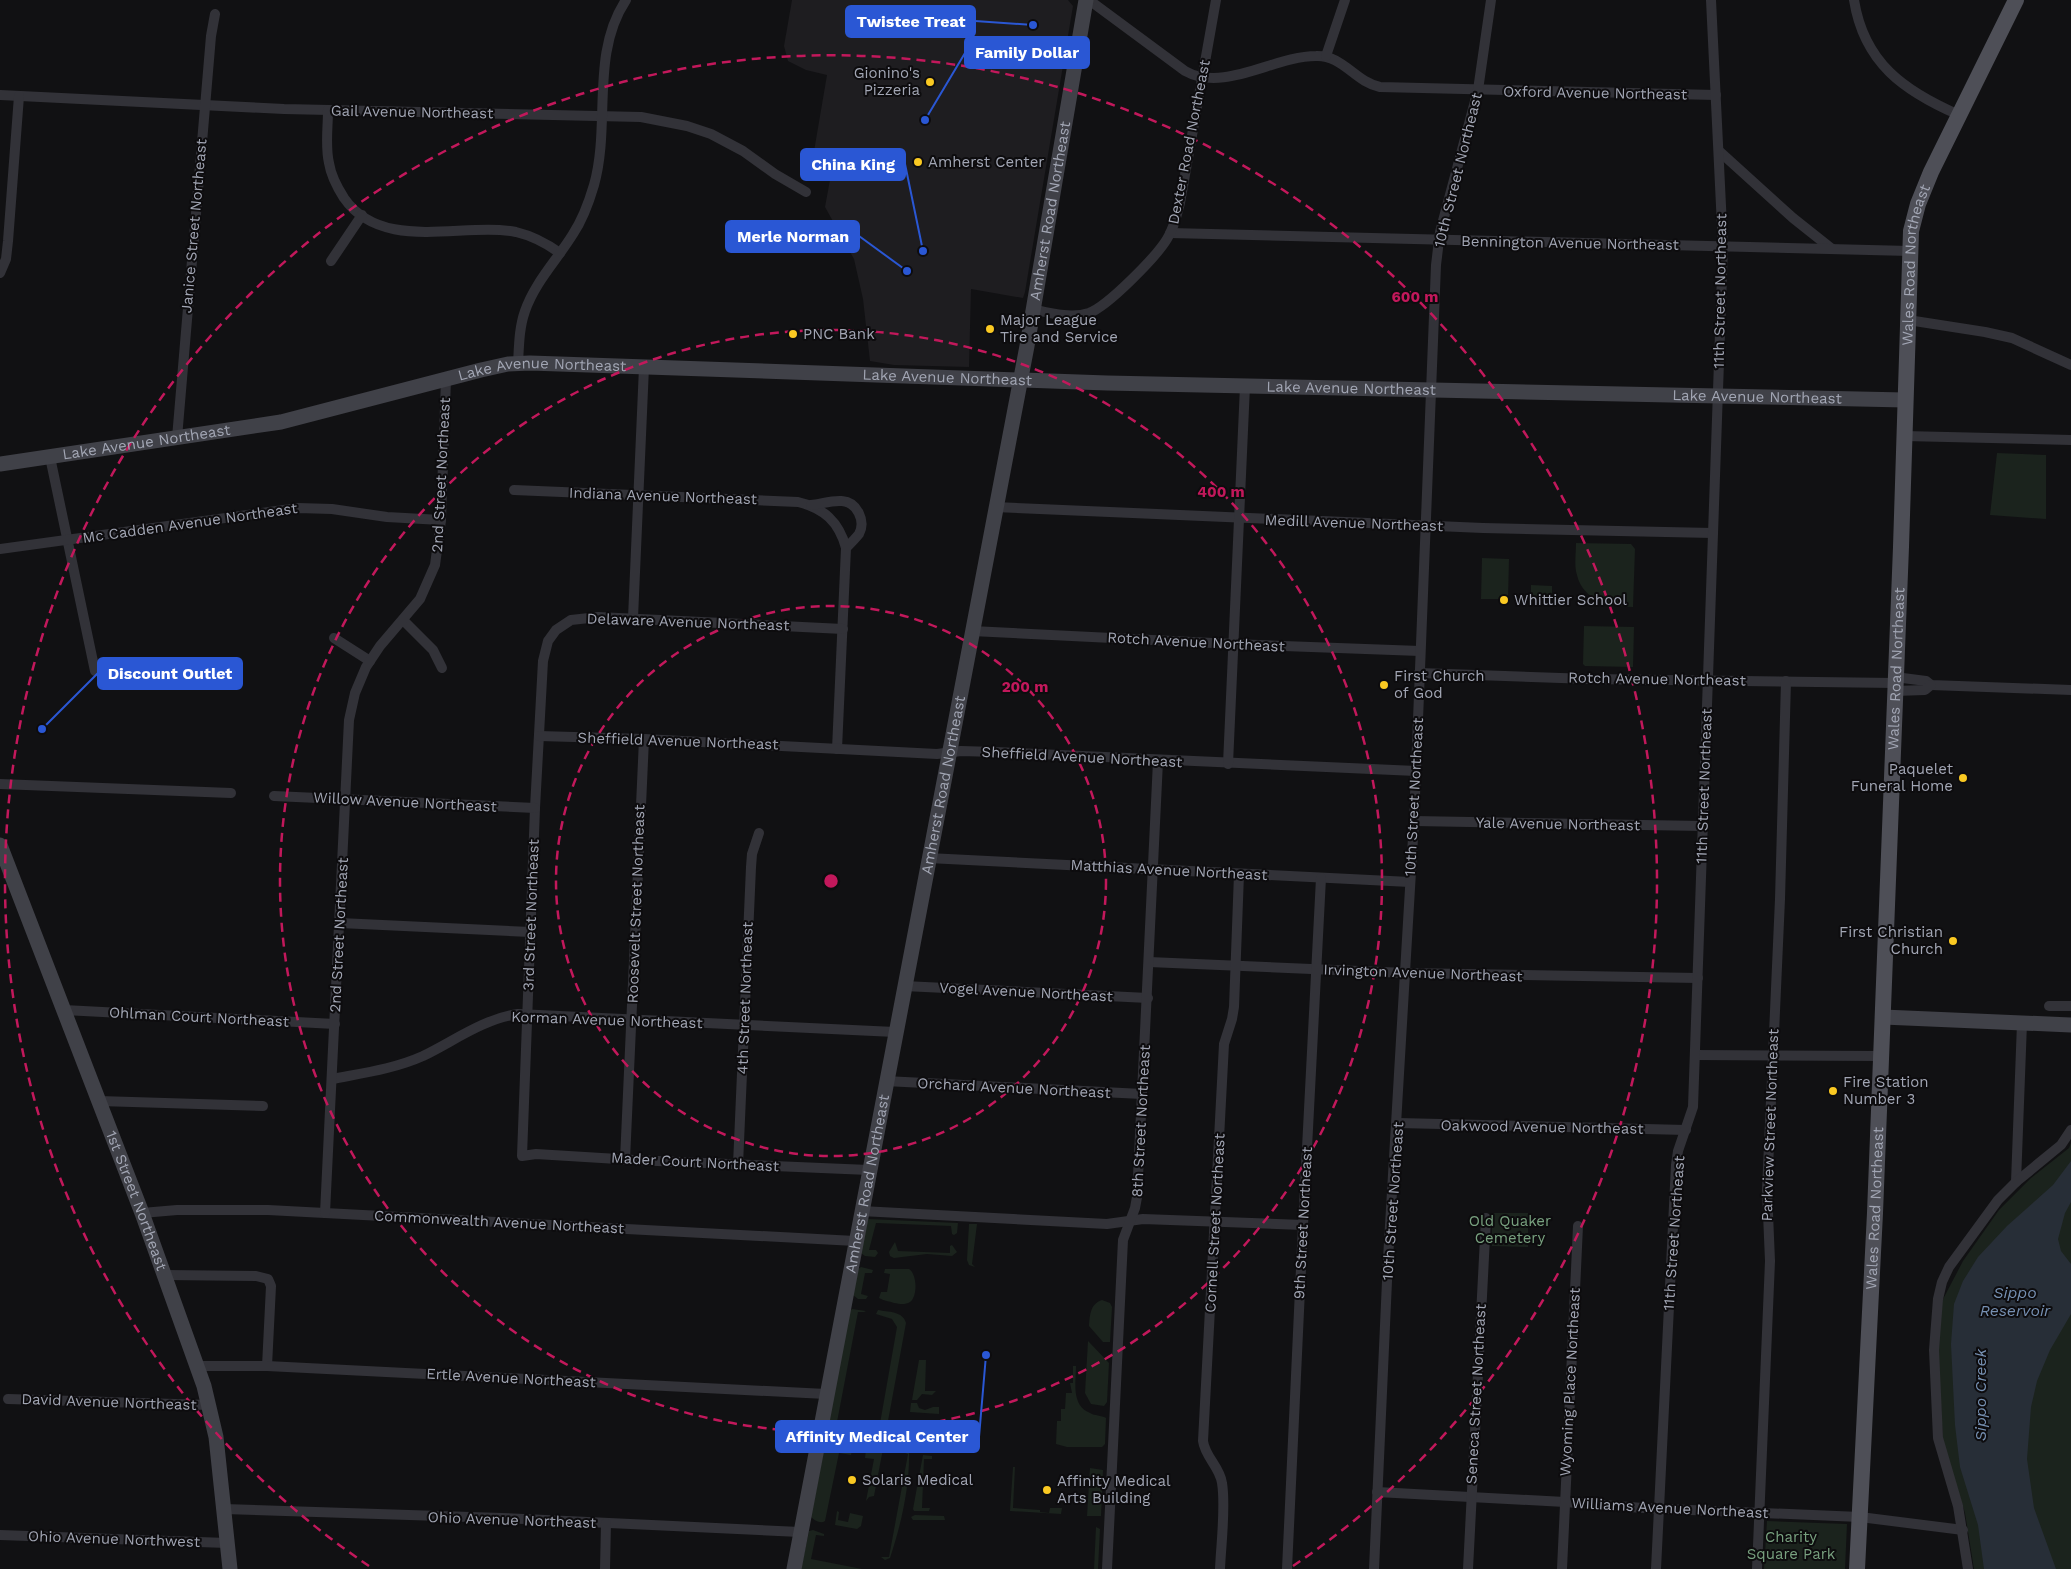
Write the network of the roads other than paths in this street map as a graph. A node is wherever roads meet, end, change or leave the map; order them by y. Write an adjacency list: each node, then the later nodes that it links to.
1 (626, 0): 18 (street)
2 (1088, 0): 11 (street); 31 (street, Amherst Road Northeast)
3 (1216, 0): 11 (street, Dexter Road Northeast)
4 (1345, 0): 10 (street)
5 (1491, 0): 12 (street, 10th Street Northeast)
6 (1711, 0): 14 (street, 11th Street Northeast)
7 (1854, 0): 19 (street)
8 (2016, 0): 19 (main road, Wales Road Northeast)
9 (215, 14): 16 (street, Janice Street Northeast)
10 (1326, 56): 11 (street); 12 (street, Oxford Avenue Northeast)
11 (1203, 78): 23 (street, Dexter Road Northeast)
12 (1478, 90): 14 (street, Oxford Avenue Northeast); 24 (street, 10th Street Northeast)
13 (0, 95): 15 (street, Gail Avenue Northeast)
14 (1716, 95): 20 (street, 11th Street Northeast)
15 (19, 96): 16 (street, Gail Avenue Northeast); 30 (street)
16 (205, 106): 17 (street, Gail Avenue Northeast); 43 (street, Janice Street Northeast)
17 (328, 110): 18 (street, Gail Avenue Northeast); 22 (street)
18 (604, 115): 21 (street, Gail Avenue Northeast); 28 (street)
19 (1959, 115): 27 (main road, Wales Road Northeast)
20 (1719, 151): 25 (street, 11th Street Northeast); 26 (street)
21 (806, 192)
22 (362, 215): 28 (street); 29 (street)
23 (1170, 233): 24 (street, Bennington Avenue Northeast); 31 (street, Dexter Road Northeast)
24 (1438, 241): 25 (street, Bennington Avenue Northeast); 39 (street, 10th Street Northeast)
25 (1723, 247): 26 (street, Bennington Avenue Northeast); 40 (street, 11th Street Northeast)
26 (1832, 249): 27 (street, Bennington Avenue Northeast)
27 (1910, 251): 32 (main road, Wales Road Northeast)
28 (560, 253): 33 (street)
29 (331, 261)
30 (0, 273)
31 (1032, 309): 37 (street, Amherst Road Northeast)
32 (1908, 320): 34 (street); 41 (main road, Wales Road Northeast)
33 (518, 364): 35 (street, Lake Avenue Northeast); 36 (street, Lake Avenue Northeast)
34 (2071, 365)
35 (644, 367): 37 (street, Lake Avenue Northeast); 48 (street)
36 (446, 379): 43 (street, Lake Avenue Northeast); 52 (street, 2nd Street Northeast)
37 (1020, 380): 38 (street, Lake Avenue Northeast); 50 (street, Amherst Road Northeast)
38 (1245, 386): 39 (street, Lake Avenue Northeast); 51 (street)
39 (1432, 391): 40 (street, Lake Avenue Northeast); 53 (street, 10th Street Northeast)
40 (1718, 397): 41 (street, Lake Avenue Northeast); 54 (street, 11th Street Northeast)
41 (1905, 400): 42 (main road, Wales Road Northeast)
42 (1904, 436): 44 (street); 72 (main road, Wales Road Northeast)
43 (177, 438): 45 (street, Lake Avenue Northeast)
44 (2071, 440)
45 (50, 457): 46 (street, Lake Avenue Northeast); 55 (street)
46 (0, 464)
47 (514, 490): 48 (street, Indiana Avenue Northeast)
48 (638, 495): 49 (street, Indiana Avenue Northeast); 58 (street)
49 (811, 505): 56 (street, Indiana Avenue Northeast); 56 (street, Indiana Avenue Northeast)
50 (996, 507): 51 (street, Medill Avenue Northeast); 61 (street, Amherst Road Northeast)
51 (1240, 518): 53 (street, Medill Avenue Northeast); 63 (street)
52 (441, 520): 55 (street, Mc Cadden Avenue Northeast); 59 (street, 2nd Street Northeast)
53 (1426, 525): 54 (street, Medill Avenue Northeast); 64 (street, 10th Street Northeast)
54 (1713, 533): 70 (street, 11th Street Northeast)
55 (68, 540): 57 (street, Mc Cadden Avenue Northeast); 67 (street)
56 (846, 548): 60 (street)
57 (0, 549)
58 (633, 618): 60 (street, Delaware Avenue Northeast); 69 (street, Delaware Avenue Northeast)
59 (402, 620): 65 (street, 2nd Street Northeast); 66 (street)
60 (842, 628): 76 (street)
61 (972, 632): 63 (street, Rotch Avenue Northeast); 77 (street, Amherst Road Northeast)
62 (334, 638): 65 (street)
63 (1234, 644): 64 (street, Rotch Avenue Northeast); 79 (street)
64 (1420, 651): 68 (street, 10th Street Northeast)
65 (370, 661): 84 (street, 2nd Street Northeast)
66 (442, 668)
67 (95, 671)
68 (1420, 673): 70 (street, Rotch Avenue Northeast); 80 (street, 10th Street Northeast)
69 (542, 675): 74 (street, 3rd Street Northeast)
70 (1708, 680): 71 (street, Rotch Avenue Northeast); 87 (street, 11th Street Northeast)
71 (1786, 681): 72 (street, Rotch Avenue Northeast); 116 (street, Parkview Street Northeast)
72 (1895, 684): 73 (street, Rotch Avenue Northeast); 108 (main road, Wales Road Northeast)
73 (2071, 690)
74 (539, 736): 75 (street, Sheffield Avenue Northeast); 85 (street, 3rd Street Northeast)
75 (644, 739): 76 (street, Sheffield Avenue Northeast); 109 (street, Roosevelt Street Northeast)
76 (837, 749): 77 (street, Sheffield Avenue Northeast)
77 (949, 753): 78 (street, Sheffield Avenue Northeast); 90 (street, Amherst Road Northeast)
78 (1158, 761): 79 (street, Sheffield Avenue Northeast); 91 (street, 8th Street Northeast)
79 (1228, 764): 80 (street, Sheffield Avenue Northeast)
80 (1416, 772): 86 (street, 10th Street Northeast)
81 (0, 784): 82 (street)
82 (231, 792)
83 (274, 796): 84 (street, Willow Avenue Northeast)
84 (345, 799): 85 (street, Willow Avenue Northeast); 95 (street, 2nd Street Northeast)
85 (535, 808): 96 (street, 3rd Street Northeast)
86 (1414, 821): 87 (street, Yale Avenue Northeast); 94 (street, 10th Street Northeast)
87 (1703, 826): 101 (street, 11th Street Northeast)
88 (759, 833): 112 (street, 4th Street Northeast)
89 (0, 845): 106 (street, 1st Street Northeast)
90 (928, 858): 91 (street, Matthias Avenue Northeast); 102 (street, Amherst Road Northeast)
91 (1153, 870): 92 (street, Matthias Avenue Northeast); 97 (street, 8th Street Northeast)
92 (1240, 874): 93 (street, Matthias Avenue Northeast); 98 (street, Cornell Street Northeast)
93 (1321, 878): 94 (street, Matthias Avenue Northeast); 99 (street, 9th Street Northeast)
94 (1410, 882): 100 (street, 10th Street Northeast)
95 (340, 923): 96 (street); 111 (street, 2nd Street Northeast)
96 (530, 932): 107 (street, 3rd Street Northeast)
97 (1149, 962): 98 (street, Irvington Avenue Northeast); 103 (street, 8th Street Northeast)
98 (1235, 966): 99 (street, Irvington Avenue Northeast); 136 (street, Cornell Street Northeast)
99 (1316, 970): 100 (street, Irvington Avenue Northeast); 137 (street, 9th Street Northeast)
100 (1406, 973): 101 (street, Irvington Avenue Northeast); 123 (street, 10th Street Northeast)
101 (1698, 978): 115 (street, 11th Street Northeast)
102 (904, 986): 103 (street, Vogel Avenue Northeast); 114 (street, Amherst Road Northeast)
103 (1148, 998): 120 (street, 8th Street Northeast)
104 (2049, 1006): 105 (street)
105 (2071, 1006)
106 (64, 1010): 111 (street, Ohlman Court Northeast); 121 (street, 1st Street Northeast)
107 (527, 1014): 109 (street, Korman Avenue Northeast); 118 (street, Korman Avenue Northeast); 126 (street, 3rd Street Northeast)
108 (1883, 1017): 110 (street); 117 (main road, Wales Road Northeast)
109 (632, 1020): 112 (street, Korman Avenue Northeast); 127 (street, Roosevelt Street Northeast)
110 (2022, 1023): 113 (street); 130 (street)
111 (334, 1024): 118 (street, 2nd Street Northeast)
112 (744, 1025): 114 (street, Korman Avenue Northeast); 128 (street, 4th Street Northeast)
113 (2071, 1026)
114 (895, 1032): 119 (street, Amherst Road Northeast)
115 (1695, 1055): 116 (street); 124 (street, 11th Street Northeast)
116 (1772, 1056): 117 (street); 151 (street, Parkview Street Northeast)
117 (1881, 1056): 152 (main road, Wales Road Northeast)
118 (332, 1078): 133 (street, 2nd Street Northeast)
119 (885, 1081): 120 (street, Orchard Avenue Northeast); 129 (street, Amherst Road Northeast)
120 (1142, 1094): 135 (street, 8th Street Northeast)
121 (99, 1100): 122 (street); 132 (street, 1st Street Northeast)
122 (263, 1106)
123 (1398, 1123): 124 (street, Oakwood Avenue Northeast); 146 (street, 10th Street Northeast)
124 (1686, 1130): 150 (street, 11th Street Northeast)
125 (2071, 1130): 130 (street)
126 (522, 1156): 127 (street, Mader Court Northeast)
127 (626, 1160): 128 (street, Mader Court Northeast)
128 (738, 1165): 129 (street, Mader Court Northeast)
129 (869, 1170): 131 (street, Amherst Road Northeast)
130 (2016, 1182): 154 (street)
131 (861, 1212): 135 (street); 139 (street, Amherst Road Northeast)
132 (142, 1213): 133 (street, Commonwealth Avenue Northeast); 140 (street, 1st Street Northeast)
133 (325, 1213): 139 (street, Commonwealth Avenue Northeast)
134 (1486, 1218): 147 (street, Seneca Street Northeast)
135 (1130, 1221): 136 (street); 161 (street, 8th Street Northeast)
136 (1215, 1221): 137 (street); 162 (street, Cornell Street Northeast)
137 (1302, 1225): 163 (street, 9th Street Northeast)
138 (1578, 1226): 148 (street, Wyoming Place Northeast)
139 (855, 1241): 143 (street, Amherst Road Northeast)
140 (165, 1275): 141 (street, 1st Street Northeast); 142 (street)
141 (196, 1366): 142 (street, Ertle Avenue Northeast); 145 (street, 1st Street Northeast)
142 (267, 1366): 143 (street, Ertle Avenue Northeast)
143 (826, 1394): 155 (street, Amherst Road Northeast)
144 (8, 1399): 145 (street, David Avenue Northeast)
145 (210, 1406): 149 (street, 1st Street Northeast)
146 (1377, 1492): 147 (street, Williams Avenue Northeast); 164 (street, 10th Street Northeast)
147 (1471, 1496): 148 (street, Williams Avenue Northeast); 165 (street, Seneca Street Northeast)
148 (1565, 1502): 150 (street, Williams Avenue Northeast); 166 (street, Wyoming Place Northeast)
149 (224, 1509): 153 (street, Ohio Avenue Northeast); 157 (street, 1st Street Northeast)
150 (1659, 1509): 151 (street, Williams Avenue Northeast); 167 (street, 11th Street Northeast)
151 (1760, 1513): 152 (street, Williams Avenue Northeast); 168 (street, Parkview Street Northeast)
152 (1860, 1517): 154 (street, Williams Avenue Northeast); 169 (main road, Wales Road Northeast)
153 (606, 1523): 155 (street, Ohio Avenue Northeast); 159 (street)
154 (1963, 1530): 170 (street)
155 (800, 1532): 160 (street, Amherst Road Northeast)
156 (0, 1535): 157 (street, Ohio Avenue Northwest)
157 (227, 1543): 158 (street, 1st Street Northeast)
158 (230, 1569)
159 (605, 1569)
160 (794, 1569)
161 (1107, 1569)
162 (1220, 1569)
163 (1287, 1569)
164 (1374, 1569)
165 (1468, 1569)
166 (1562, 1569)
167 (1656, 1569)
168 (1757, 1569)
169 (1858, 1569)
170 (1968, 1569)

